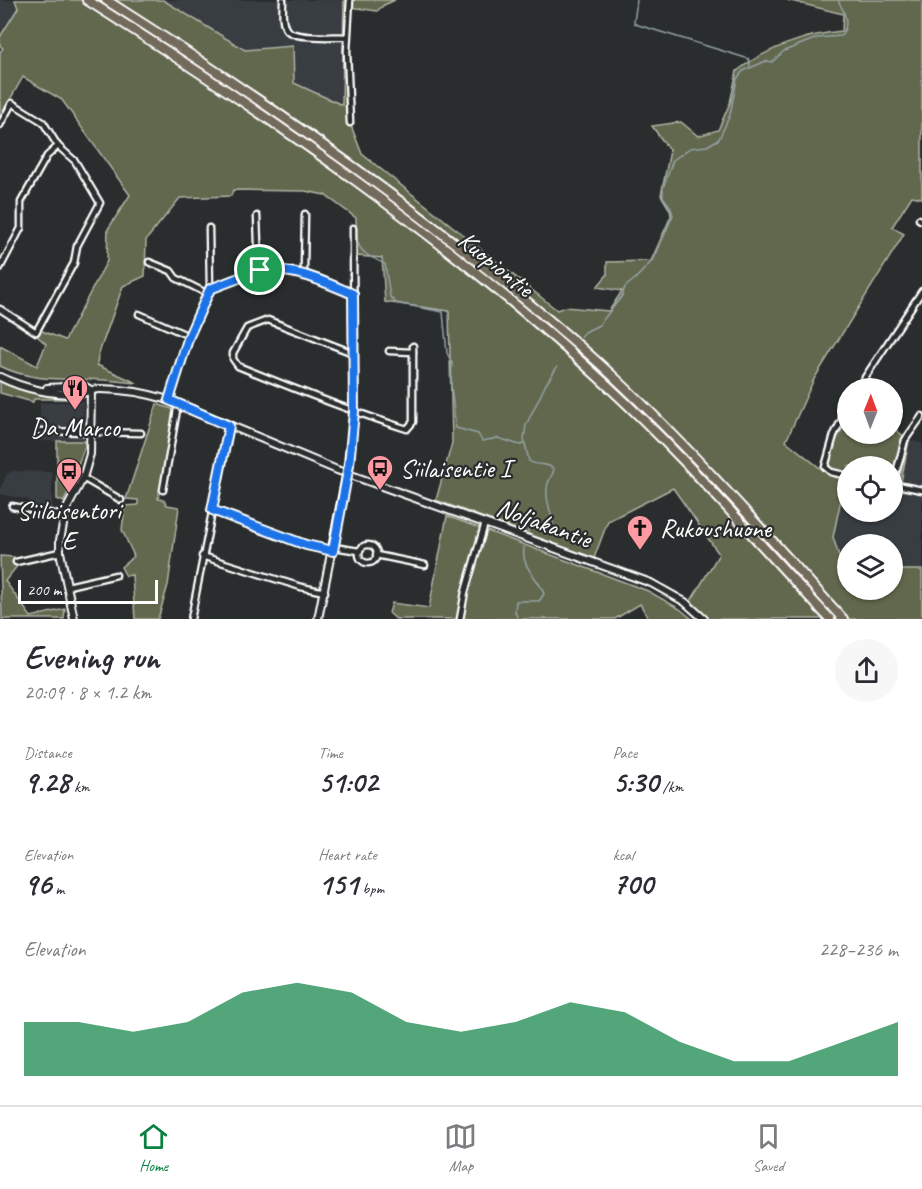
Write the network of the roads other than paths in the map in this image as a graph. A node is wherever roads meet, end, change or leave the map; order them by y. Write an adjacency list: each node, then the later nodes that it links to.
1 (87, 0): 59 (highway, Kuopiontie)
2 (106, 0): 67 (highway, Kuopiontie)
3 (283, 0): 5 (street)
4 (350, 0): 5 (street)
5 (347, 37): 6 (street)
6 (350, 123)
7 (0, 125): 8 (street)
8 (58, 146): 14 (street); 20 (street)
9 (305, 214): 16 (street)
10 (257, 216): 15 (street)
11 (209, 228): 17 (street)
12 (353, 228): 19 (street)
13 (149, 262): 17 (street)
14 (0, 268)
15 (260, 270): 16 (street); 17 (street)
16 (302, 273): 19 (street)
17 (209, 291): 22 (street)
18 (922, 291): 26 (street)
19 (353, 294): 24 (street)
20 (0, 309)
21 (139, 314): 22 (street)
22 (189, 336): 28 (street)
23 (389, 351): 30 (street)
24 (353, 353): 30 (street); 30 (street)
25 (0, 377): 27 (main road, Noljakantie)
26 (865, 378)
27 (91, 390): 28 (main road, Noljakantie); 35 (main road)
28 (169, 400): 29 (main road, Noljakantie)
29 (178, 404): 32 (main road, Noljakantie); 42 (street)
30 (354, 412): 38 (street)
31 (922, 416): 37 (street)
32 (229, 426): 38 (main road, Noljakantie); 46 (street)
33 (837, 429): 39 (street)
34 (39, 432): 35 (street)
35 (91, 432): 36 (street); 40 (main road)
36 (141, 433)
37 (901, 456)
38 (347, 473): 48 (main road, Noljakantie); 49 (main road)
39 (837, 473)
40 (83, 478): 44 (street); 47 (main road)
41 (903, 486): 43 (street)
42 (164, 490)
43 (922, 490)
44 (121, 500)
45 (12, 506): 47 (street)
46 (212, 510): 49 (street); 53 (street)
47 (64, 516): 51 (main road)
48 (485, 523): 63 (street); 64 (main road, Noljakantie)
49 (333, 549): 50 (street); 58 (main road)
50 (359, 551): 52 (street); 52 (street)
51 (60, 552): 54 (street); 57 (main road)
52 (376, 555): 55 (street)
53 (202, 556): 58 (street); 61 (street)
54 (16, 562)
55 (426, 565)
56 (116, 575): 57 (street)
57 (68, 586): 60 (main road)
58 (325, 592): 62 (main road)
59 (818, 606): 65 (highway); 66 (highway, Kuopiontie)
60 (74, 619)
61 (191, 619)
62 (318, 619)
63 (460, 619)
64 (704, 619)
65 (823, 619)
66 (830, 619)
67 (843, 619)

